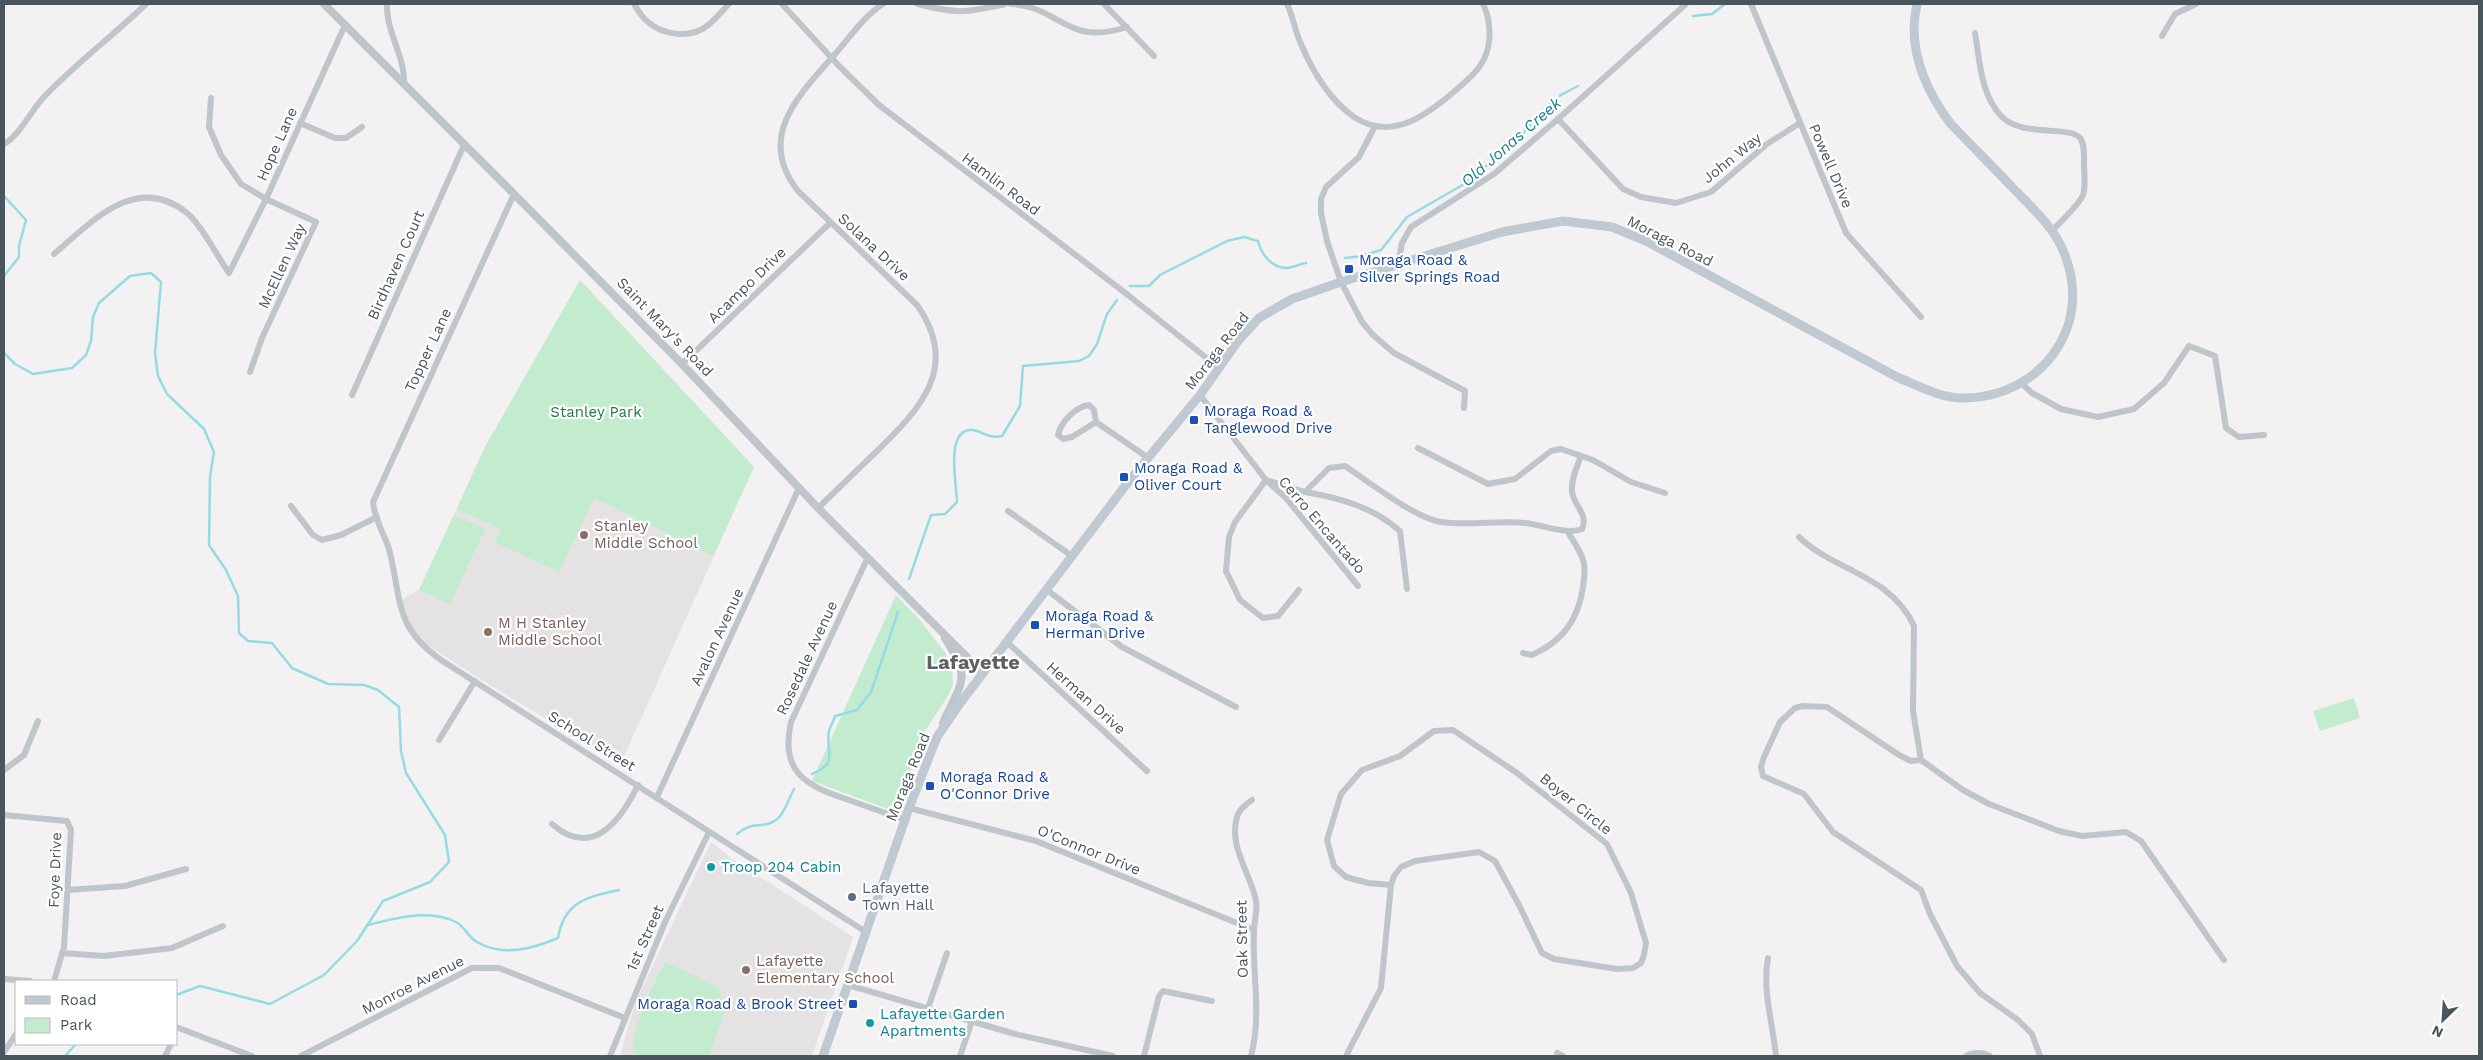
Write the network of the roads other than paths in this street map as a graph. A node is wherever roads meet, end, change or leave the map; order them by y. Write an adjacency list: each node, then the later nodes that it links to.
1 (146, 4): 31 (street)
2 (324, 4): 18 (street, Saint Mary's Road)
3 (387, 4): 24 (street)
4 (634, 4): 5 (street)
5 (729, 4)
6 (782, 4): 23 (street, Hamlin Road)
7 (883, 4): 23 (street, Solana Drive)
8 (918, 4): 9 (street)
9 (1005, 4)
10 (1011, 4): 19 (street)
11 (1104, 4): 19 (street)
12 (1287, 4): 29 (street)
13 (1483, 4): 29 (street)
14 (1686, 4): 26 (street)
15 (1751, 4): 28 (street, Powell Drive)
16 (1917, 4): 36 (main road, Moraga Road)
17 (2196, 4): 21 (street)
18 (344, 25): 24 (street, Saint Mary's Road); 27 (street, Hope Lane)
19 (1127, 27): 22 (street)
20 (1975, 33): 36 (street)
21 (2162, 36)
22 (1154, 56)
23 (832, 58): 35 (street, Solana Drive); 42 (street, Hamlin Road)
24 (404, 83): 32 (street, Saint Mary's Road)
25 (211, 98): 34 (street)
26 (1558, 119): 28 (street, John Way); 38 (street)
27 (300, 123): 30 (street); 34 (street, Hope Lane)
28 (1800, 123): 40 (street, Powell Drive)
29 (1375, 126): 39 (street)
30 (362, 127)
31 (4, 144)
32 (464, 145): 33 (street, Saint Mary's Road); 45 (street, Birdhaven Court)
33 (514, 194): 41 (street, Saint Mary's Road); 60 (street, Topper Lane)
34 (266, 200): 37 (street, Hope Lane); 43 (street, McEllen Way)
35 (830, 223): 41 (street, Acampo Drive); 58 (street, Solana Drive)
36 (2053, 230): 44 (main road, Moraga Road)
37 (54, 254)
38 (1398, 264): 39 (main road, Moraga Road); 44 (main road, Moraga Road)
39 (1341, 282): 42 (main road, Moraga Road); 47 (street)
40 (1921, 317)
41 (682, 364): 54 (street, Saint Mary's Road)
42 (1219, 368): 46 (main road, Moraga Road)
43 (250, 372)
44 (2021, 382): 49 (street)
45 (352, 395)
46 (1200, 395): 52 (main road, Moraga Road); 53 (street, Cerro Encantado)
47 (1464, 408)
48 (1096, 422): 48 (street); 52 (street)
49 (2264, 435)
50 (1418, 448): 51 (street)
51 (1581, 456): 56 (street); 61 (street)
52 (1147, 458): 63 (main road, Moraga Road)
53 (1266, 480): 55 (street); 65 (street, Cerro Encantado); 68 (street)
54 (799, 488): 58 (street, Saint Mary's Road); 82 (street, Avalon Avenue)
55 (1305, 492): 61 (street); 66 (street)
56 (1665, 493)
57 (291, 506): 60 (street)
58 (818, 508): 64 (street, Saint Mary's Road)
59 (1008, 511): 63 (street)
60 (377, 517): 73 (street, School Street)
61 (1568, 532): 71 (street)
62 (1799, 537): 78 (street)
63 (1072, 556): 67 (main road, Moraga Road)
64 (868, 557): 69 (street, Saint Mary's Road); 86 (street, Rosedale Avenue)
65 (1358, 586)
66 (1407, 589)
67 (1047, 590): 70 (main road, Moraga Road); 74 (street)
68 (1299, 590)
69 (936, 623): 72 (street, Saint Mary's Road); 76 (street)
70 (1008, 643): 72 (main road, Moraga Road); 80 (street, Herman Drive)
71 (1523, 653)
72 (983, 673): 76 (main road, Moraga Road)
73 (475, 681): 77 (street); 81 (street, School Street)
74 (1236, 707)
75 (38, 722): 79 (street)
76 (937, 737): 84 (main road, Moraga Road)
77 (439, 740)
78 (1920, 760): 98 (street); 122 (street)
79 (4, 770)
80 (1147, 770)
81 (638, 785): 82 (street, School Street); 87 (street)
82 (657, 797): 88 (street, School Street)
83 (1252, 800): 93 (street, Oak Street)
84 (909, 808): 86 (main road, Moraga Road); 93 (street, O'Connor Drive)
85 (4, 815): 91 (street, Foye Drive)
86 (905, 820): 94 (main road, Moraga Road)
87 (552, 824)
88 (709, 832): 94 (street, School Street); 105 (street, 1st Street)
89 (186, 869): 91 (street)
90 (1391, 885): 90 (street, Boyer Circle); 118 (street)
91 (67, 890): 95 (street, Foye Drive)
92 (223, 926): 95 (street)
93 (1254, 930): 117 (street, Oak Street)
94 (866, 932): 102 (main road, Moraga Road)
95 (62, 953): 101 (street, Foye Drive)
96 (947, 953): 104 (street)
97 (1768, 958): 119 (street)
98 (2224, 960)
99 (4, 979): 100 (street)
100 (17, 980)
101 (54, 980)
102 (848, 985): 104 (street); 113 (main road, Moraga Road)
103 (1212, 1001): 116 (street)
104 (928, 1008): 106 (street)
105 (625, 1018): 111 (street, Monroe Avenue); 112 (street, 1st Street)
106 (972, 1021): 114 (street); 115 (street)
107 (178, 1029): 110 (street)
108 (15, 1036): 109 (street)
109 (4, 1052)
110 (252, 1056)
111 (301, 1056)
112 (610, 1056)
113 (823, 1056)
114 (960, 1056)
115 (1113, 1056)
116 (1144, 1056)
117 (1251, 1056)
118 (1346, 1056)
119 (1776, 1056)
120 (1966, 1056): 121 (street)
121 (1990, 1056)
122 (2040, 1056)

